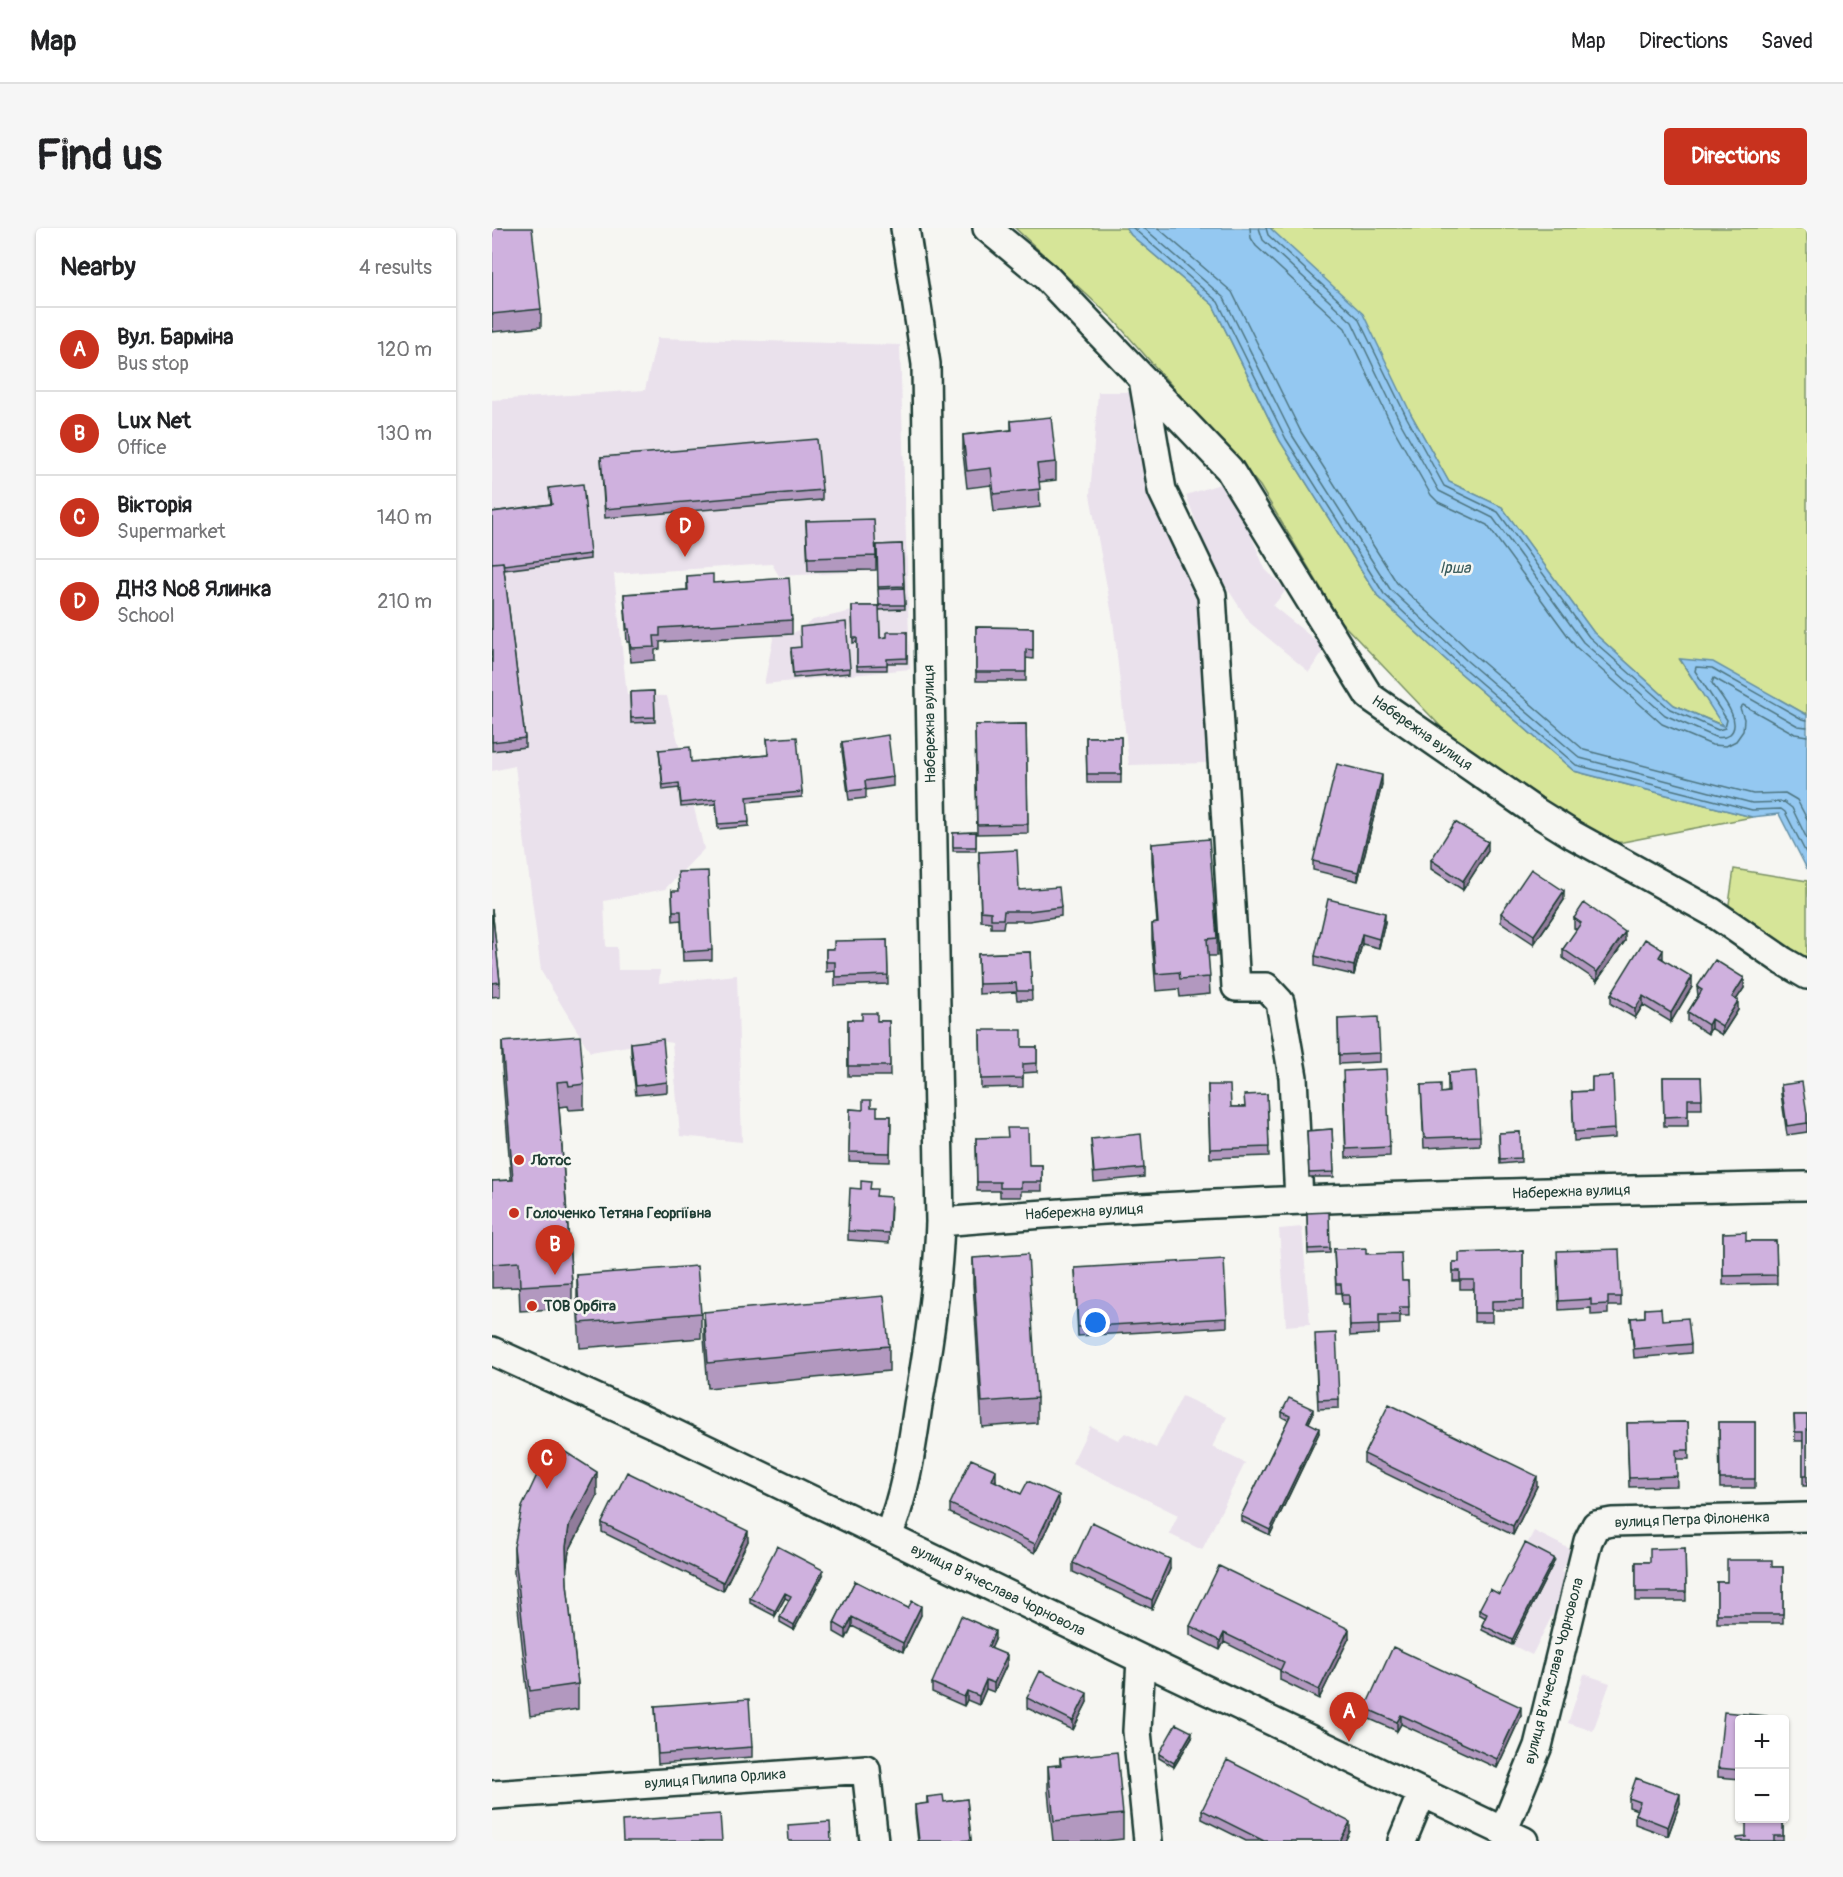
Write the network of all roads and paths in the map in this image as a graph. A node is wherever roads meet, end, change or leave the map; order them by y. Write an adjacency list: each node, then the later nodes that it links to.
1 (905, 228): 7 (street, Набережна вулиця)
2 (987, 228): 3 (street, Набережна вулиця)
3 (1143, 380): 4 (street, Набережна вулиця); 6 (street)
4 (1807, 975)
5 (1807, 1186): 6 (street, Набережна вулиця)
6 (1299, 1200): 7 (street, Набережна вулиця)
7 (940, 1222): 10 (street, Набережна вулиця)
8 (492, 1351): 10 (street, вулиця Вʼячеслава Чорновола)
9 (1807, 1517): 11 (street, вулиця Петра Філоненка)
10 (888, 1536): 12 (street, вулиця Вʼячеслава Чорновола)
11 (1588, 1541): 15 (street, вулиця Вʼячеслава Чорновола)
12 (1141, 1659): 13 (street, вулиця Вʼячеслава Чорновола); 17 (street)
13 (1422, 1793): 15 (street, вулиця Вʼячеслава Чорновола); 18 (street)
14 (492, 1795): 16 (street, вулиця Пилипа Орлика)
15 (1513, 1837)
16 (874, 1841)
17 (1148, 1841)
18 (1402, 1841)

